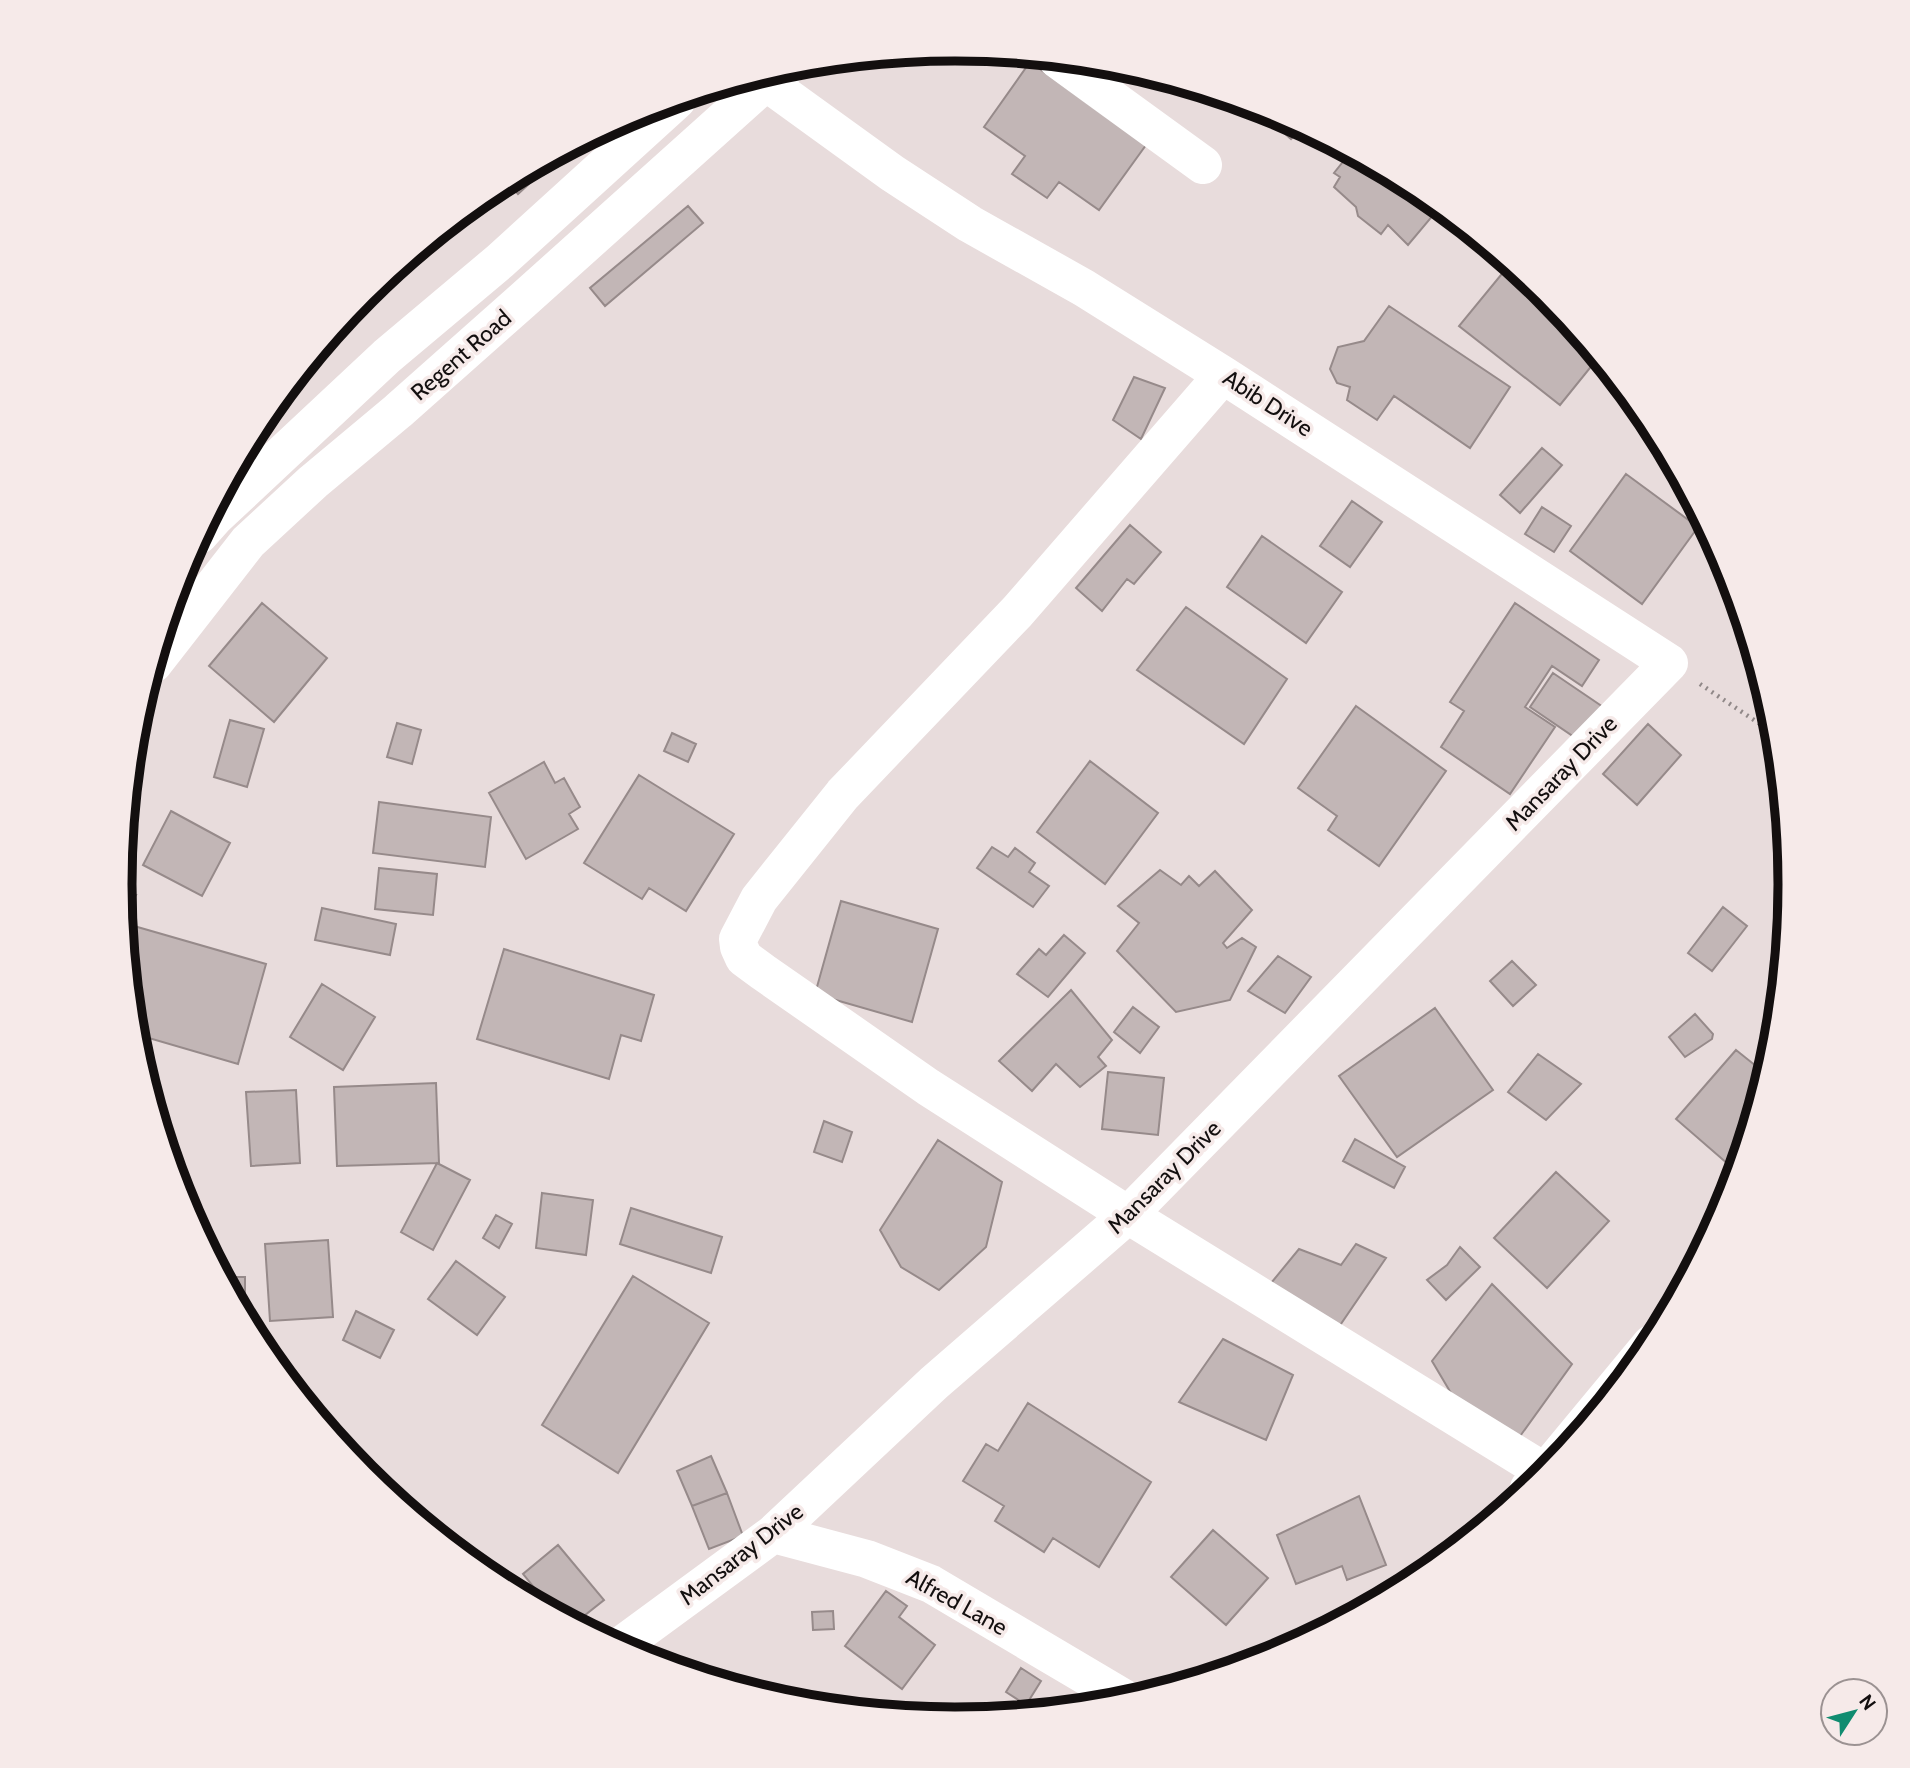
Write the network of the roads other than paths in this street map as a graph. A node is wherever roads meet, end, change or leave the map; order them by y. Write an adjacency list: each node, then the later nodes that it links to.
1 (1071, 70): 5 (street)
2 (779, 80): 6 (street, Abib Drive)
3 (759, 85): 8 (street, Regent Road)
4 (658, 117): 7 (street, Regent Road)
5 (1203, 166)
6 (1223, 374): 9 (street, Abib Drive); 10 (street)
7 (222, 510)
8 (168, 645)
9 (1669, 663): 10 (street, Mansaray Drive)
10 (1128, 1215): 11 (street); 12 (street, Mansaray Drive)
11 (1528, 1474)
12 (773, 1534): 13 (street, Mansaray Drive); 14 (street, Alfred Lane)
13 (630, 1639)
14 (1113, 1692)

